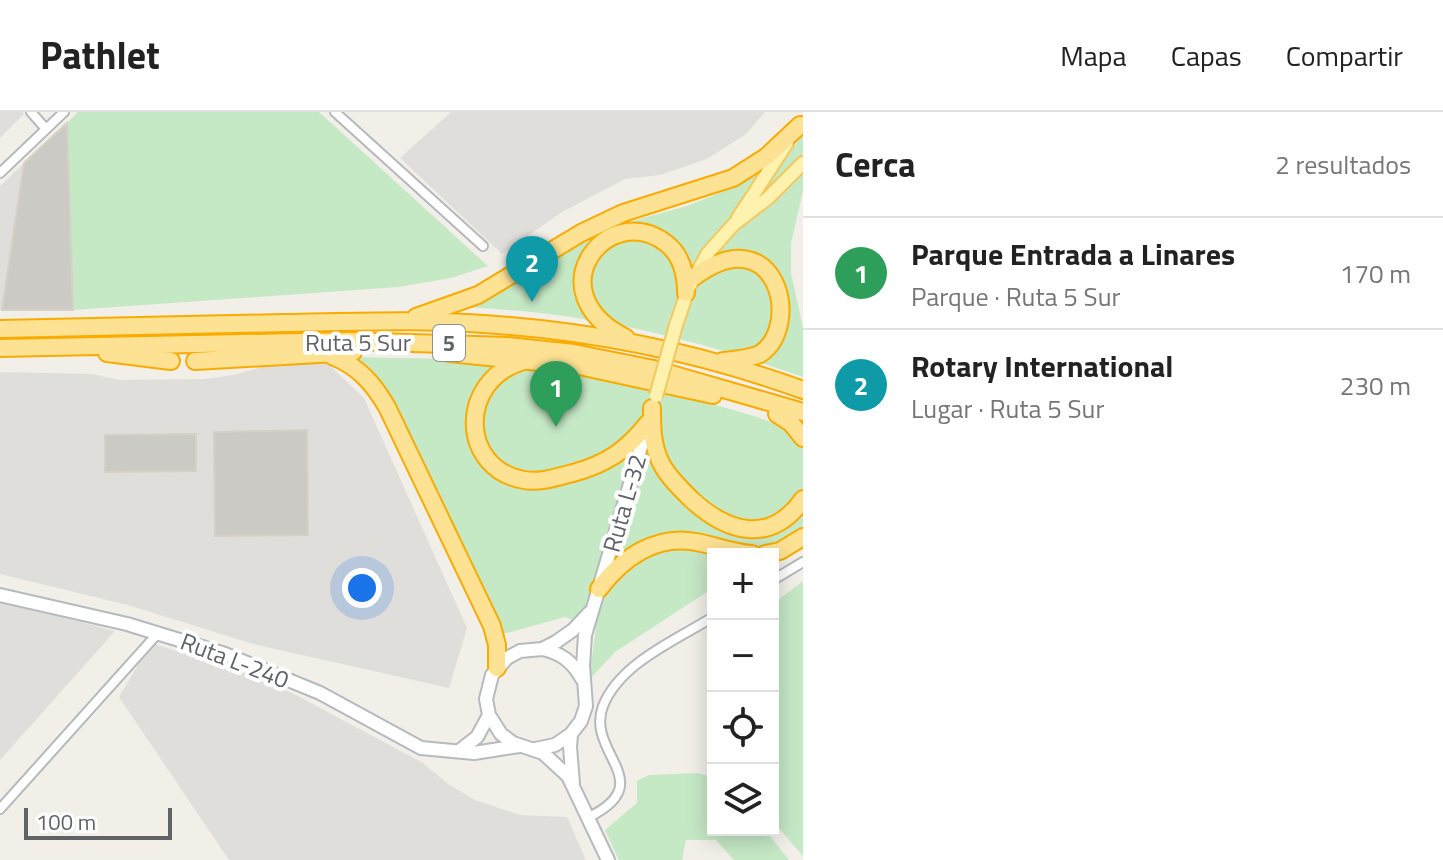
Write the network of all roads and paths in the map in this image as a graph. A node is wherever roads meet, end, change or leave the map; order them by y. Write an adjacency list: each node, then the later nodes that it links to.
1 (31, 112): 5 (street)
2 (64, 112): 5 (street)
3 (335, 112): 9 (street)
4 (802, 123): 8 (main road); 12 (highway)
5 (46, 129): 7 (street)
6 (803, 163): 8 (main road)
7 (0, 173)
8 (734, 224): 10 (main road)
9 (483, 246)
10 (694, 277): 11 (main road); 21 (highway)
11 (686, 293): 14 (highway); 23 (main road, bridge)
12 (390, 322): 13 (highway, Ruta 5 Sur / 5); 14 (highway, Ruta 5 Sur / 5)
13 (0, 329)
14 (639, 344): 21 (highway, Ruta 5 Sur / 5)
15 (87, 347): 16 (highway, Ruta 5 Sur / 5); 19 (highway); 24 (highway, Ruta 5 Sur / 5)
16 (0, 348)
17 (322, 353): 18 (highway); 20 (highway); 40 (highway)
18 (530, 359): 23 (highway); 25 (highway)
19 (171, 361)
20 (195, 361)
21 (708, 361): 22 (highway, Ruta 5 Sur / 5)
22 (803, 390)
23 (652, 409): 28 (highway); 34 (main road, Ruta L-32)
24 (803, 412)
25 (777, 414): 26 (highway); 27 (highway)
26 (803, 422)
27 (803, 438)
28 (803, 499)
29 (803, 537): 31 (highway)
30 (722, 548): 34 (highway)
31 (779, 551)
32 (803, 562): 33 (street)
33 (779, 576)
34 (599, 589): 36 (main road, Ruta L-32)
35 (0, 595): 38 (main road, Ruta L-240)
36 (591, 609): 39 (main road, Ruta L-32); 41 (main road, Ruta L-32)
37 (708, 620): 49 (street)
38 (159, 632): 46 (main road, Ruta L-240); 48 (street)
39 (542, 649): 40 (main road, Ruta L-32); 41 (main road)
40 (497, 668): 42 (main road)
41 (583, 681): 43 (main road, Ruta L-32)
42 (489, 715): 44 (main road); 46 (main road)
43 (571, 734): 45 (main road); 47 (main road, Ruta L-32)
44 (519, 746): 45 (main road, Ruta L-32); 46 (main road, Ruta L-240)
45 (535, 749): 47 (main road, Ruta L-32)
46 (459, 751)
47 (573, 784): 49 (main road, Ruta L-32)
48 (0, 809)
49 (589, 817): 50 (main road, Ruta L-32)
50 (608, 860)

